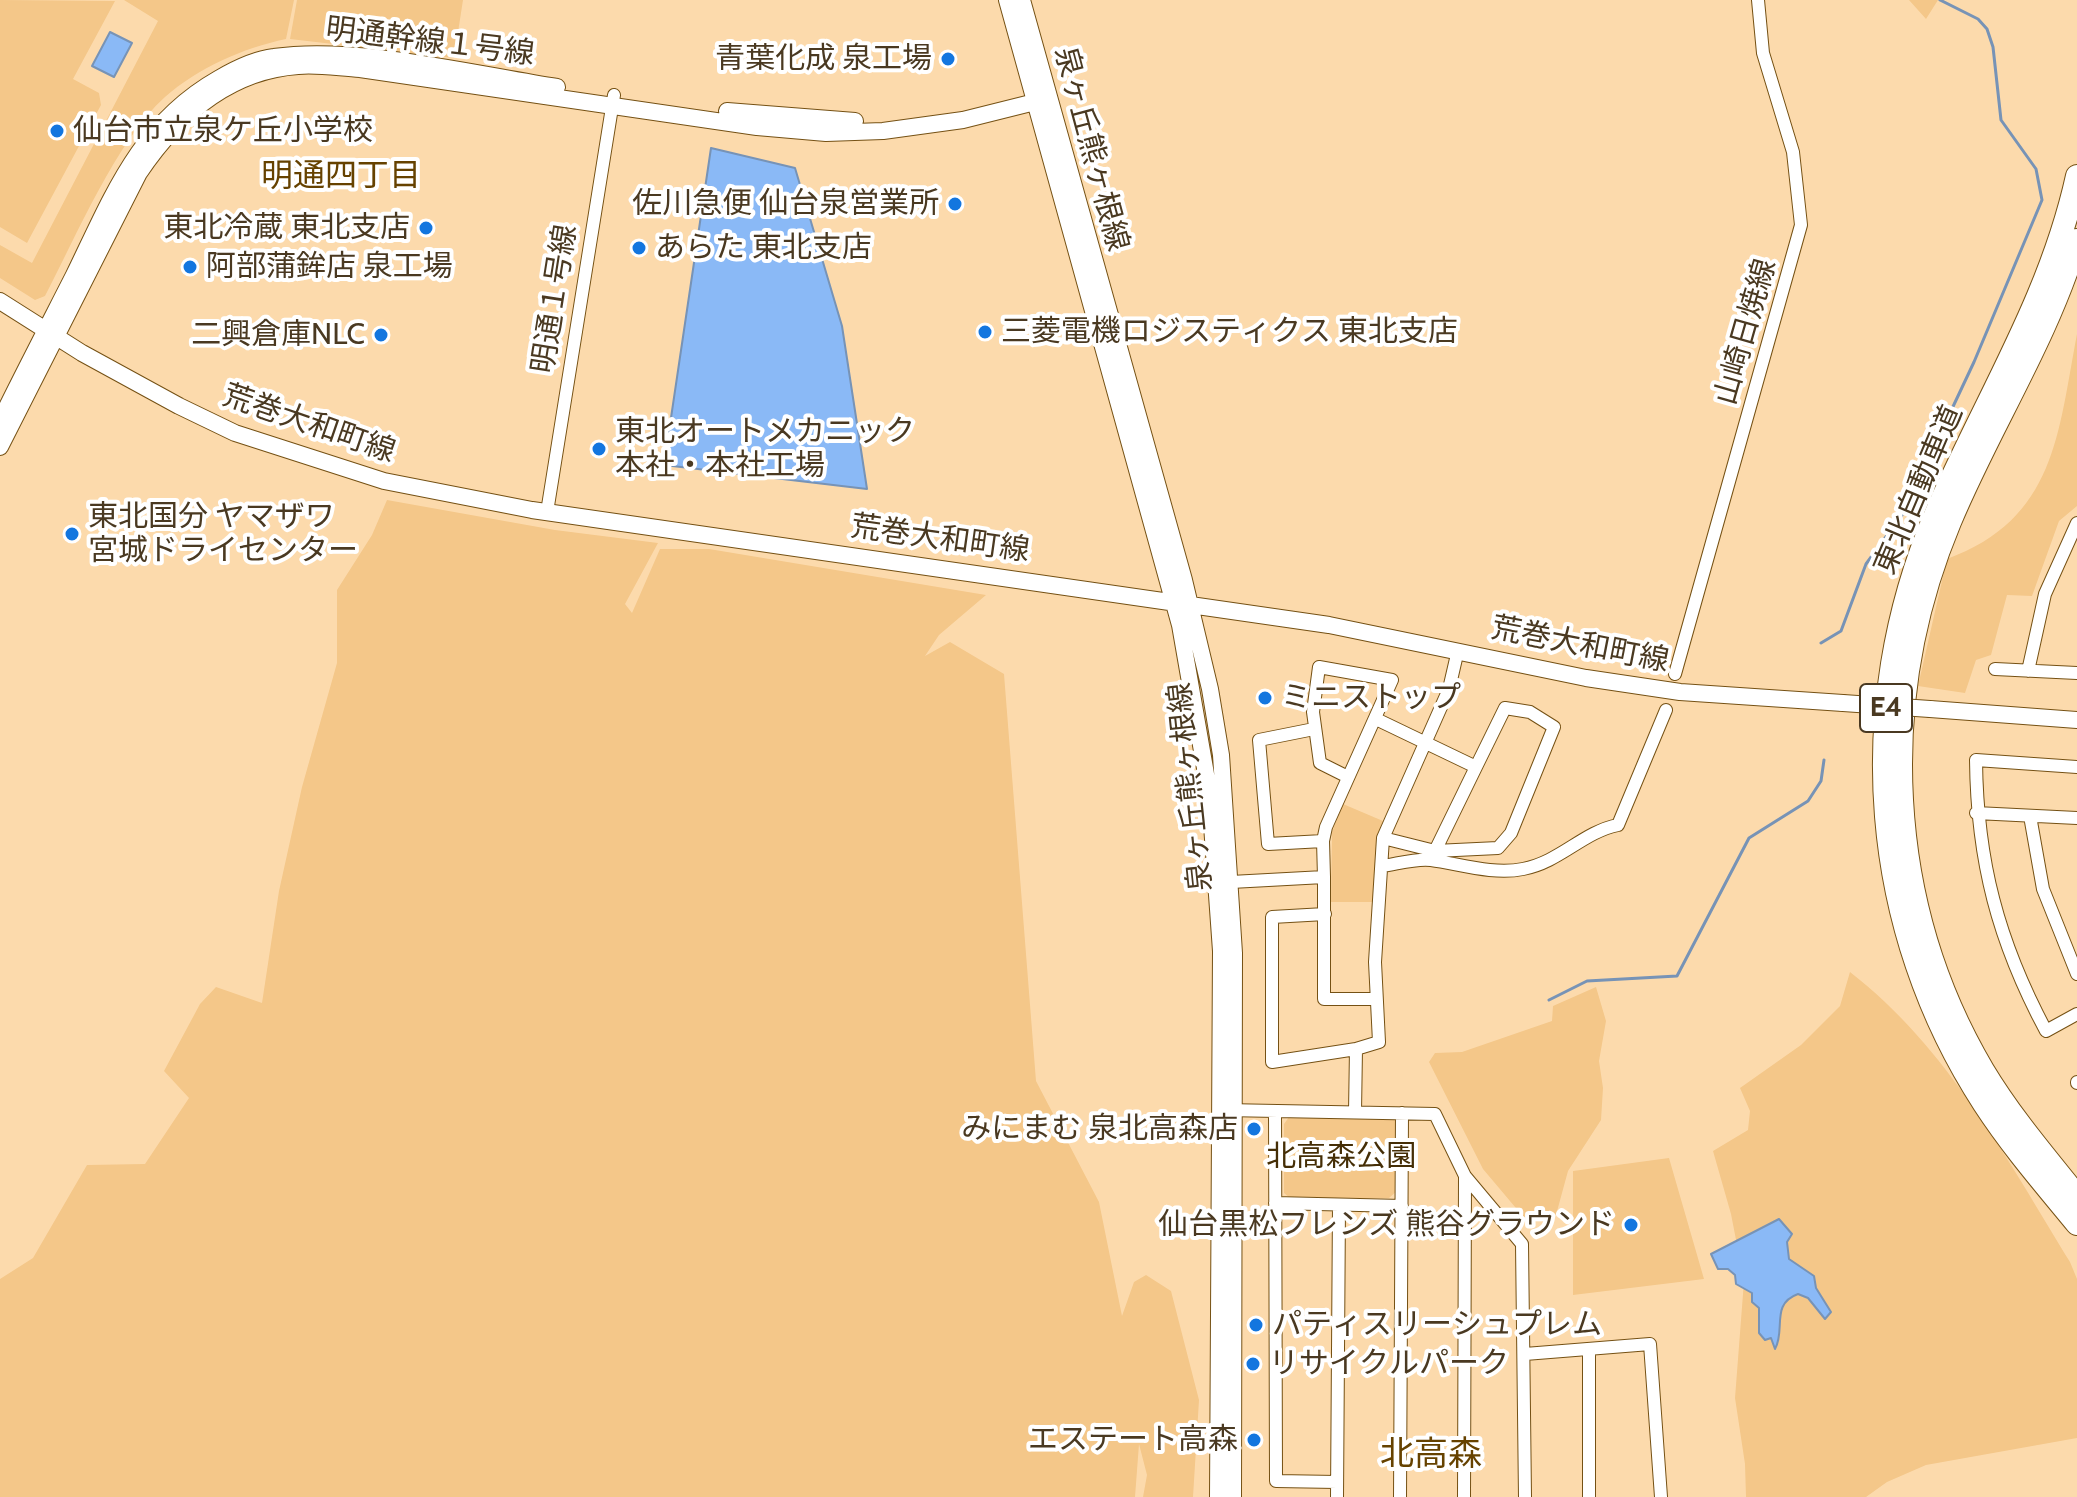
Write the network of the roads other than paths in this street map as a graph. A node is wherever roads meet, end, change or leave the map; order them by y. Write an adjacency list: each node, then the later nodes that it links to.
1 (1007, 0): 4 (street, 泉ヶ丘熊ヶ根線)
2 (1022, 0): 4 (street, 泉ヶ丘熊ヶ根線)
3 (1758, 0): 19 (street, 山崎日焼線)
4 (1040, 94): 5 (street); 14 (street, 泉ヶ丘熊ヶ根線)
5 (613, 100): 9 (street); 12 (street, 明通１号線)
6 (2077, 176): 51 (highway, 東北自動車道 / E4)
7 (2077, 240): 47 (highway, 東北自動車道 / E4)
8 (0, 301): 9 (street, 荒巻大和町線)
9 (51, 332): 10 (street); 11 (street); 12 (street, 荒巻大和町線)
10 (0, 421)
11 (0, 447)
12 (547, 512): 14 (street, 荒巻大和町線)
13 (2077, 523): 17 (street)
14 (1182, 601): 15 (street, 荒巻大和町線); 36 (street, 泉ヶ丘熊ヶ根線); 42 (street, 泉ヶ丘熊ヶ根線)
15 (1458, 650): 22 (street, 荒巻大和町線, bridge); 24 (street)
16 (1995, 669): 17 (street)
17 (2028, 671): 18 (street)
18 (2077, 673)
19 (1675, 674)
20 (1666, 710): 34 (street)
21 (1376, 719): 23 (street); 24 (street); 27 (street)
22 (2077, 720)
23 (1314, 729): 27 (street); 32 (street)
24 (1426, 743): 25 (street); 31 (street)
25 (1476, 767): 33 (street); 33 (street)
26 (2077, 767): 28 (street)
27 (1348, 777): 32 (street)
28 (1976, 813): 29 (street); 40 (street)
29 (2030, 816): 30 (street); 38 (street)
30 (2077, 818)
31 (1383, 838): 33 (street); 34 (street)
32 (1323, 841): 35 (street)
33 (1435, 851)
34 (1382, 866): 39 (street)
35 (1324, 877): 36 (street); 37 (street)
36 (1231, 882): 42 (street, 泉ヶ丘熊ヶ根線)
37 (1325, 914): 39 (street); 41 (street)
38 (2077, 974)
39 (1376, 999): 41 (street)
40 (2077, 1014)
41 (1356, 1049): 44 (street)
42 (1226, 1110): 43 (street); 55 (street, 泉ヶ丘熊ヶ根線); 56 (street, 泉ヶ丘熊ヶ根線)
43 (1275, 1111): 44 (street); 48 (street)
44 (1355, 1112): 45 (street)
45 (1402, 1113): 46 (street); 50 (street)
46 (1465, 1176): 53 (street); 59 (street)
47 (2077, 1196)
48 (1275, 1203): 49 (street); 54 (street)
49 (1339, 1205): 50 (street); 54 (street)
50 (1402, 1206): 58 (street)
51 (2077, 1224)
52 (1589, 1351): 53 (street); 61 (street); 62 (street)
53 (1525, 1354): 60 (street)
54 (1337, 1482): 57 (street)
55 (1218, 1497)
56 (1233, 1497)
57 (1337, 1497)
58 (1400, 1497)
59 (1464, 1497)
60 (1525, 1497)
61 (1589, 1497)
62 (1661, 1497)

